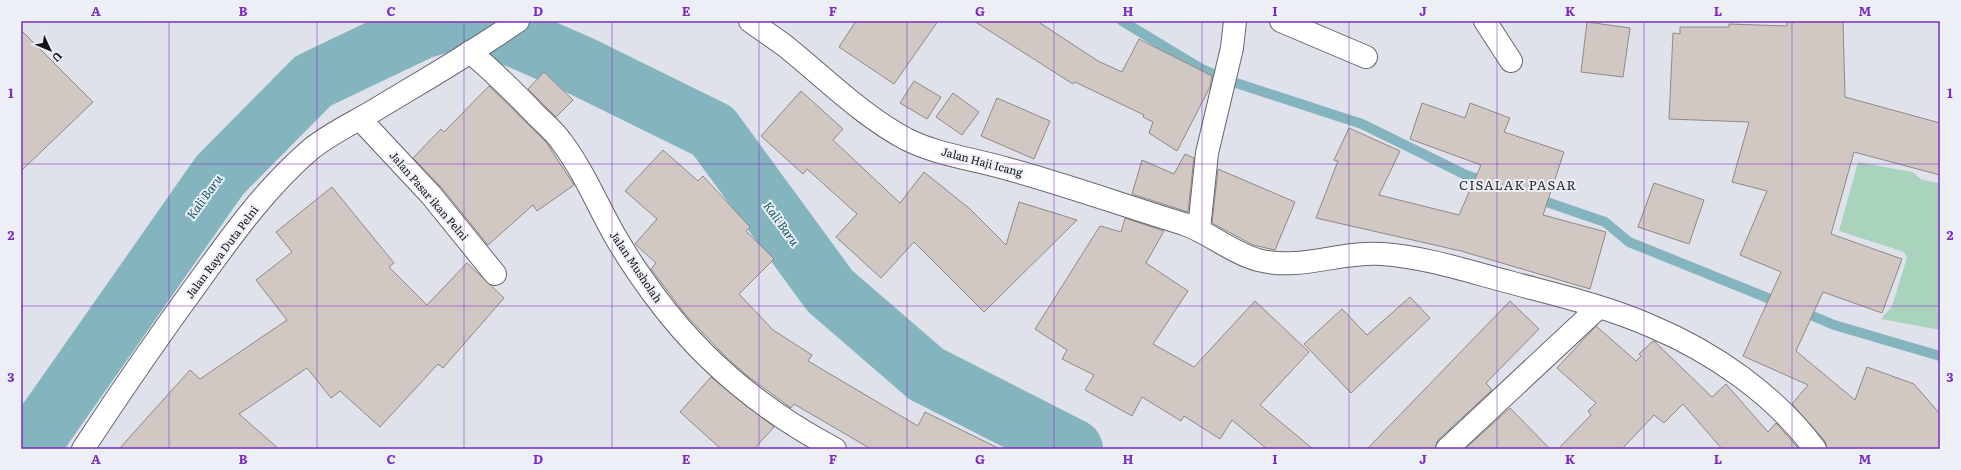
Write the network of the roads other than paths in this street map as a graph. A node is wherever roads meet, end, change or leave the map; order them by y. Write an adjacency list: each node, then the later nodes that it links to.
1 (518, 21): 6 (street, Jalan Raya Duta Pelni)
2 (750, 21): 10 (street, Jalan Haji Icang)
3 (1236, 21): 10 (street)
4 (1281, 21): 7 (street)
5 (1485, 21): 8 (street)
6 (477, 49): 9 (street, Jalan Raya Duta Pelni); 14 (street, Jalan Musholah)
7 (1366, 57)
8 (1512, 61)
9 (360, 119): 11 (street, Jalan Pasar ikan Pelni); 13 (street, Jalan Raya Duta Pelni)
10 (1199, 229): 12 (street, Jalan Haji Icang)
11 (495, 274)
12 (1599, 307): 15 (street); 16 (street, Jalan Haji Icang)
13 (83, 449)
14 (835, 449)
15 (1447, 449)
16 (1815, 449)

